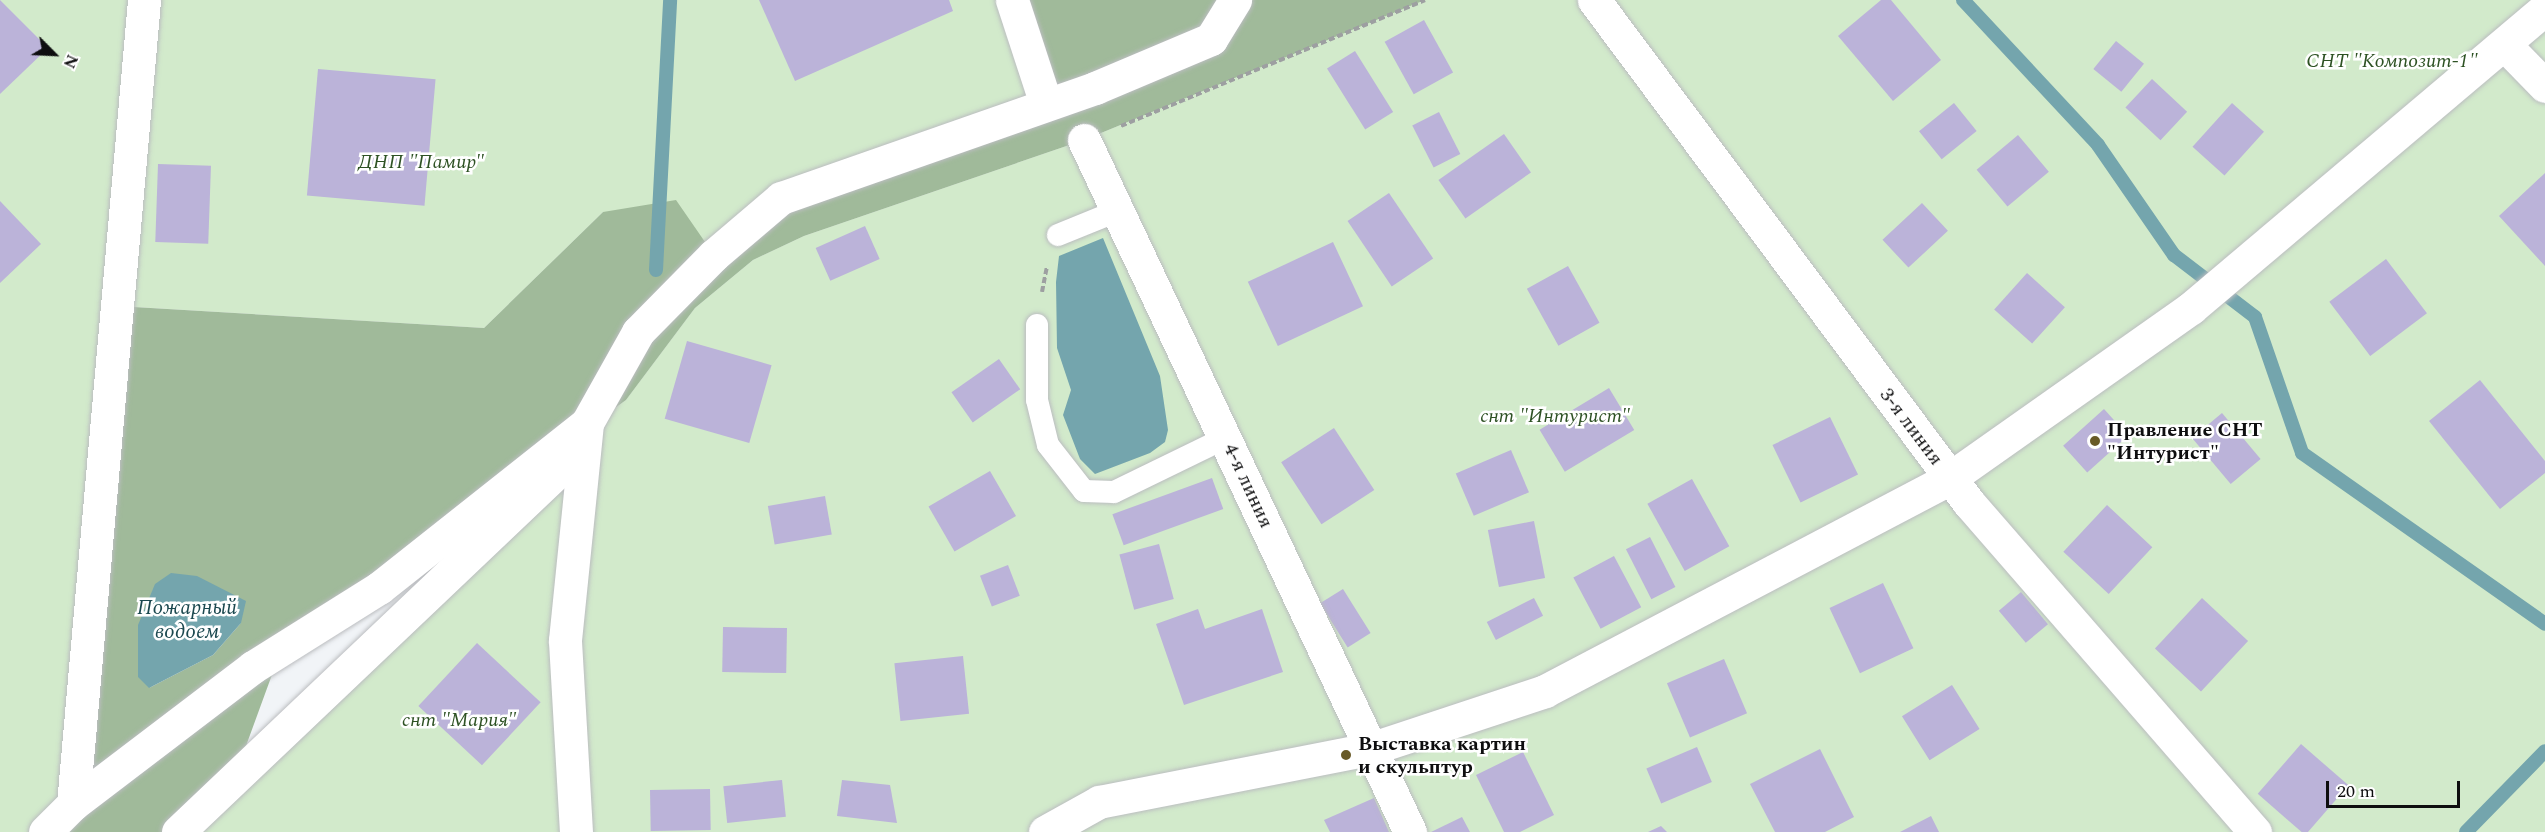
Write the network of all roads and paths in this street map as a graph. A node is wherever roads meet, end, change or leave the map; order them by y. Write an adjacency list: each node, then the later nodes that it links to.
1 (144, 0): 18 (street)
2 (1012, 0): 9 (street)
3 (1235, 0): 9 (street)
4 (1425, 0): 10 (path)
5 (1594, 0): 16 (street, 3-я линия)
6 (2545, 9): 7 (street)
7 (2505, 45): 8 (street); 16 (street)
8 (2545, 86)
9 (1046, 104): 14 (street)
10 (1084, 140): 11 (street, 4-я линия)
11 (1117, 211): 12 (lane); 15 (street, 4-я линия)
12 (1058, 235): 13 (path)
13 (1037, 325): 15 (lane)
14 (586, 435): 18 (street); 20 (street); 21 (street)
15 (1225, 438): 17 (street, 4-я линия)
16 (1950, 478): 17 (street); 24 (street, 3-я линия)
17 (1373, 748): 22 (street); 23 (street, 4-я линия)
18 (73, 804): 19 (street)
19 (45, 832)
20 (178, 832)
21 (576, 832)
22 (1045, 832)
23 (1410, 832)
24 (2255, 832)

